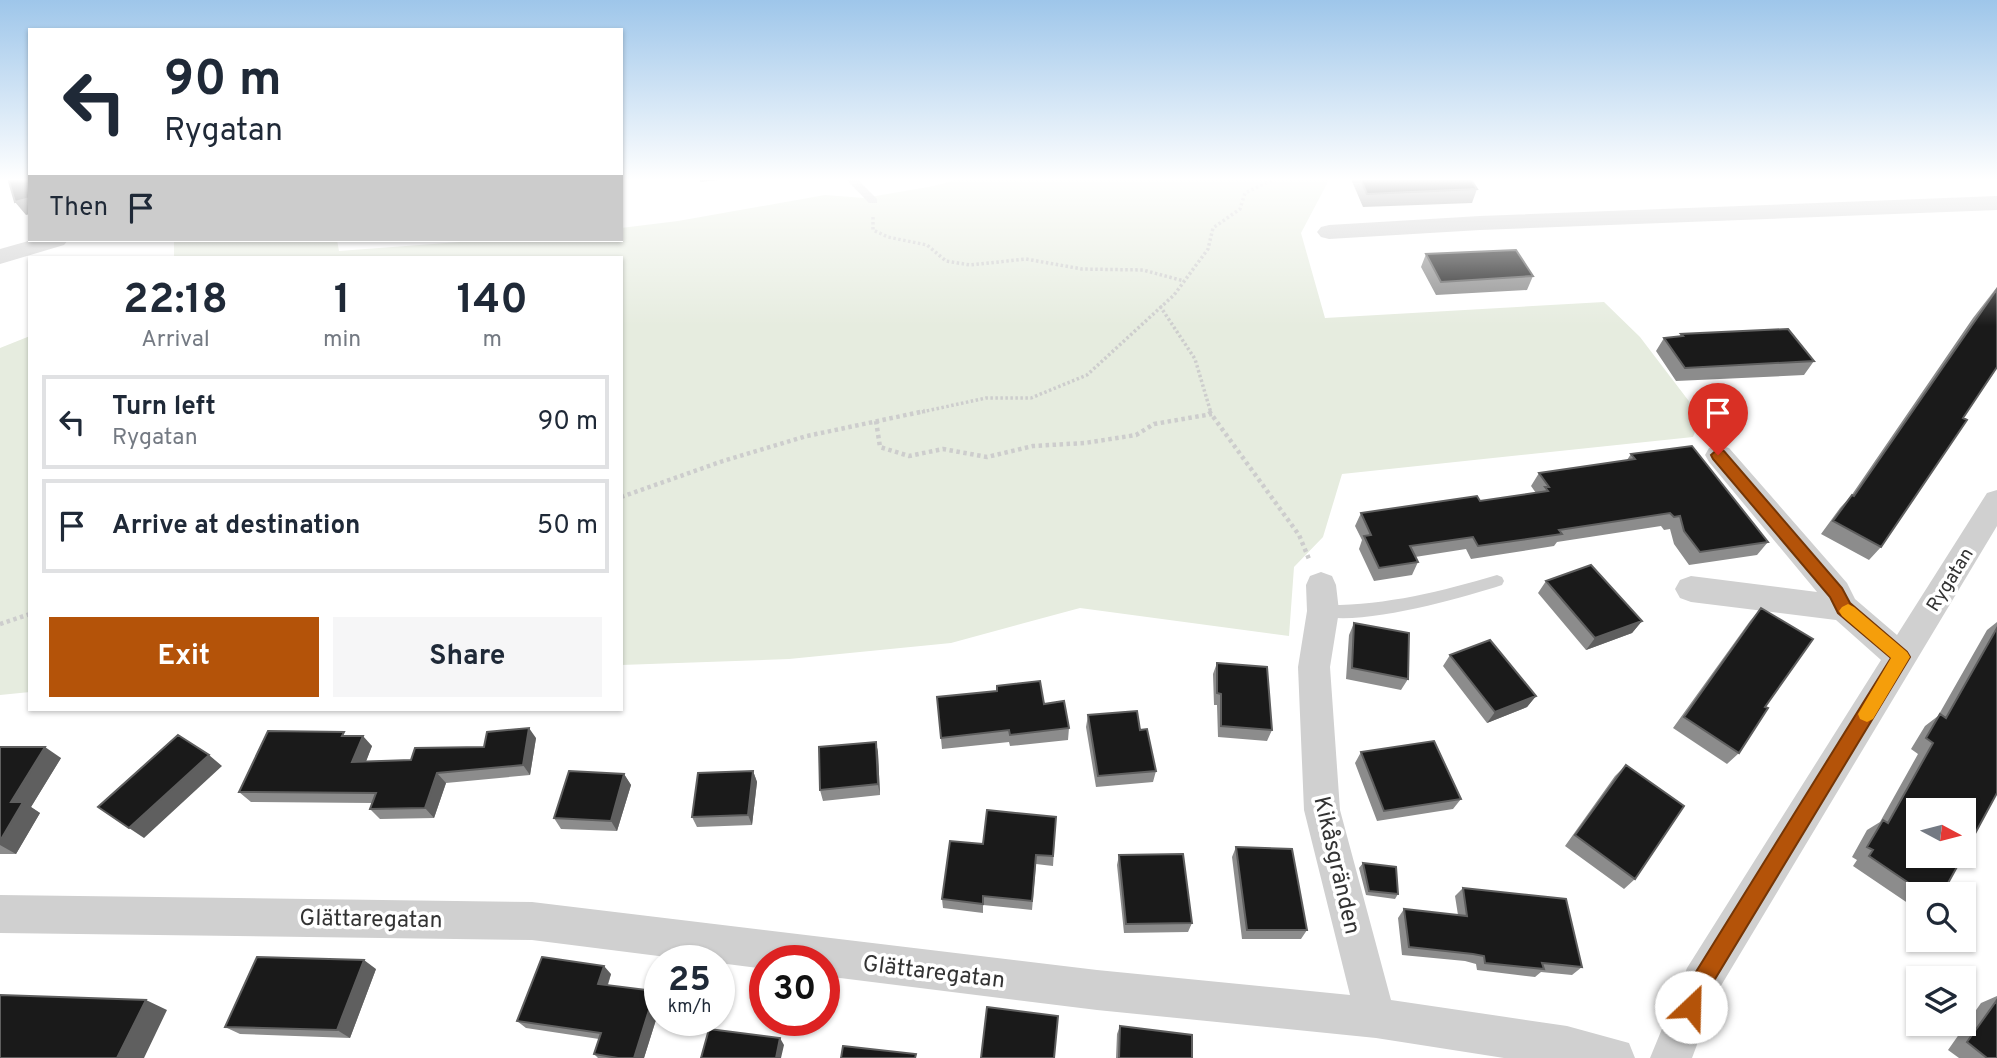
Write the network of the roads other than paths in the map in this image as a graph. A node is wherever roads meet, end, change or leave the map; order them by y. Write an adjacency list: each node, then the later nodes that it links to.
1 (1411, 227): 2 (street)
2 (1329, 232)
3 (49, 242): 4 (street)
4 (0, 257)
5 (1718, 455): 10 (street)
6 (1997, 501): 11 (street, Rygatan)
7 (1497, 581): 9 (lane)
8 (1692, 589): 10 (street)
9 (1322, 598): 13 (street, Kikåsgränden)
10 (1844, 608): 11 (street)
11 (1901, 657): 15 (street, Rygatan)
12 (0, 914): 13 (street, Glättaregatan)
13 (1376, 1018): 14 (street, Glättaregatan)
14 (1614, 1058)
15 (1671, 1058)

